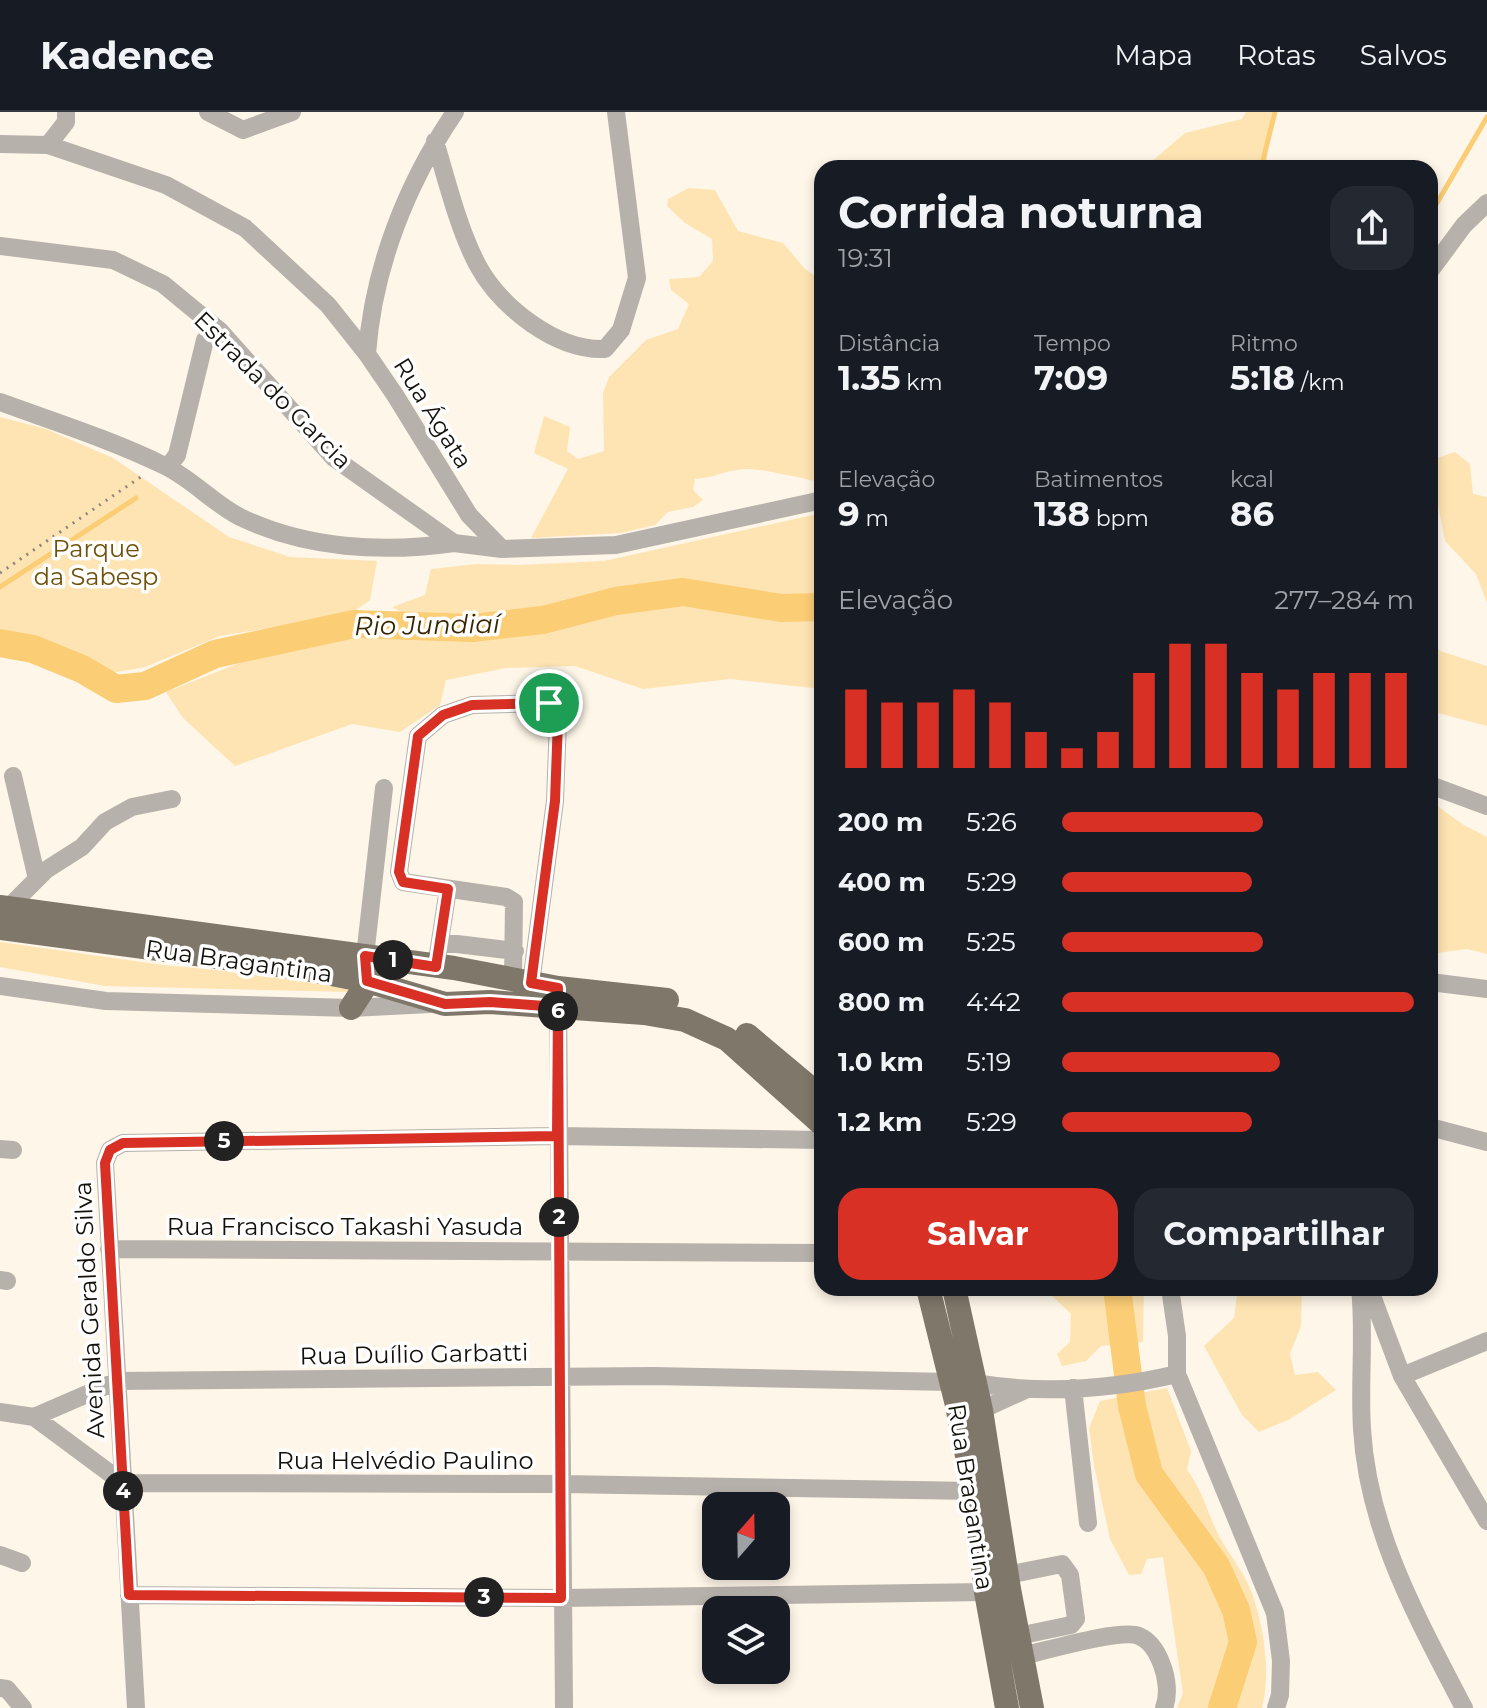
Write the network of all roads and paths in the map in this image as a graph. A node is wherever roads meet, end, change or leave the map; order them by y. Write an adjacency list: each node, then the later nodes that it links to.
1 (66, 112): 8 (street)
2 (208, 112): 3 (street)
3 (292, 112)
4 (455, 112): 6 (street, Rua Ágata)
5 (616, 112): 6 (street)
6 (435, 141): 13 (street, Rua Ágata)
7 (0, 144): 8 (street)
8 (48, 145): 13 (street)
9 (1487, 203): 11 (street)
10 (0, 246): 12 (street, Estrada do Garcia)
11 (1438, 260)
12 (220, 331): 15 (street); 17 (street, Estrada do Garcia)
13 (367, 354): 18 (street, Rua Ágata)
14 (0, 402): 15 (street)
15 (168, 467): 17 (street); 19 (path)
16 (814, 502): 18 (street, Estrada do Garcia)
17 (454, 543): 18 (street, Estrada do Garcia)
18 (502, 549)
19 (0, 573)
20 (13, 776): 25 (street)
21 (384, 788): 30 (street)
22 (1438, 788): 24 (street)
23 (172, 799): 25 (street)
24 (1487, 806)
25 (37, 879): 27 (street)
26 (448, 889): 28 (street); 29 (street); 33 (street)
27 (3, 915): 30 (main road); 32 (main road, Rua Bragantina)
28 (440, 942): 29 (street); 31 (street)
29 (515, 951): 33 (street)
30 (365, 956): 31 (main road); 32 (main road)
31 (445, 968): 33 (main road); 37 (main road)
32 (367, 981): 37 (main road, Rua Bragantina); 40 (main road)
33 (522, 981): 38 (main road)
34 (1438, 983): 36 (street)
35 (0, 986): 40 (street)
36 (1487, 989)
37 (413, 992): 39 (main road, Rua Bragantina)
38 (558, 998): 39 (main road, Rua Bragantina); 41 (main road, Rua Bragantina); 43 (street)
39 (445, 1004): 40 (street)
40 (351, 1008)
41 (814, 1108)
42 (1438, 1129): 45 (street)
43 (557, 1136): 44 (street); 46 (street, Avenida Geraldo Silva); 47 (street)
44 (814, 1140)
45 (1487, 1142)
46 (109, 1249): 47 (street, Rua Francisco Takashi Yasuda); 58 (street, Avenida Geraldo Silva)
47 (559, 1250): 48 (street, Rua Francisco Takashi Yasuda); 57 (street)
48 (814, 1253)
49 (931, 1296): 61 (main road, Rua Bragantina)
50 (955, 1296): 61 (main road)
51 (1171, 1296): 55 (street)
52 (1360, 1296): 84 (street)
53 (1372, 1296): 56 (street)
54 (1487, 1341): 56 (street)
55 (1177, 1374): 59 (street); 77 (street)
56 (1402, 1376): 67 (street)
57 (561, 1377): 58 (street, Rua Duílio Garbatti); 61 (street, Rua Duílio Garbatti); 65 (street)
58 (117, 1381): 63 (street); 64 (street, Avenida Geraldo Silva)
59 (1073, 1388): 60 (street); 68 (street)
60 (1025, 1390): 61 (street, Rua Duílio Garbatti); 61 (street)
61 (971, 1393): 66 (main road, Rua Bragantina); 71 (main road, Rua Bragantina)
62 (0, 1412): 63 (street)
63 (34, 1417): 64 (street)
64 (123, 1483): 65 (street, Rua Helvédio Paulino); 73 (street, Avenida Geraldo Silva)
65 (563, 1484): 66 (street, Rua Helvédio Paulino); 74 (street)
66 (974, 1491): 72 (main road, Rua Bragantina)
67 (1487, 1521)
68 (1088, 1523)
69 (0, 1555): 70 (street)
70 (22, 1563)
71 (1007, 1575): 75 (main road, Rua Bragantina); 75 (street)
72 (986, 1592): 74 (street); 81 (main road, Rua Bragantina)
73 (129, 1595): 74 (street); 79 (street, Avenida Geraldo Silva)
74 (561, 1598): 80 (street)
75 (1020, 1646): 82 (main road, Rua Bragantina); 83 (street)
76 (0, 1688): 78 (street)
77 (1281, 1704)
78 (23, 1708)
79 (136, 1708)
80 (564, 1708)
81 (1007, 1708)
82 (1032, 1708)
83 (1164, 1708)
84 (1464, 1708)

